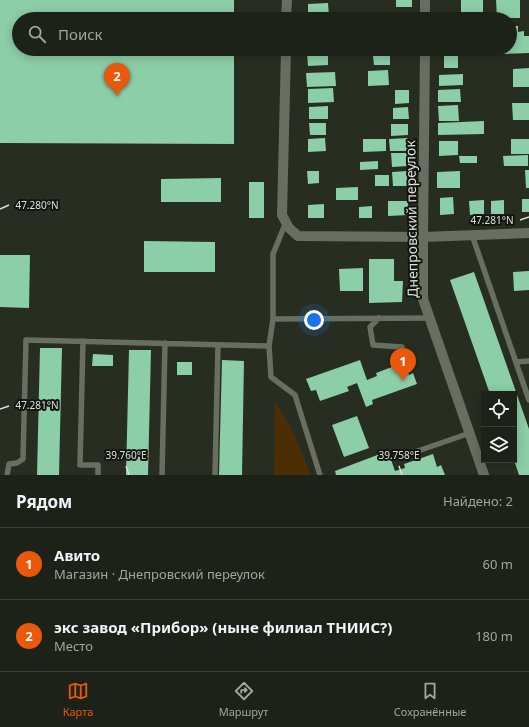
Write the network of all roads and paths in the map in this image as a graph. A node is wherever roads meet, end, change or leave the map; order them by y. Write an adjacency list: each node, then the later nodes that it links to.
1 (287, 0): 3 (street)
2 (425, 0): 4 (street)
3 (286, 12)
4 (425, 12)
5 (286, 56): 7 (street)
6 (425, 56): 10 (street, Днепровский переулок)
7 (286, 222): 10 (street); 13 (lane)
8 (529, 233): 9 (street)
9 (472, 235): 10 (street); 20 (lane)
10 (423, 237): 12 (street, Днепровский переулок)
11 (379, 318): 12 (lane); 13 (lane); 18 (lane)
12 (430, 318): 22 (street, Днепровский переулок)
13 (273, 319): 17 (lane)
14 (83, 342): 15 (lane); 25 (lane); 26 (lane)
15 (165, 343): 16 (lane); 27 (lane)
16 (218, 345): 17 (lane); 28 (lane)
17 (269, 346): 29 (lane)
18 (402, 348)
19 (529, 361): 20 (lane)
20 (516, 362): 21 (lane)
21 (529, 400)
22 (470, 433): 23 (lane); 30 (street, Днепровский переулок)
23 (409, 454)
24 (0, 470): 25 (lane)
25 (7, 472)
26 (98, 475)
27 (162, 475)
28 (215, 475)
29 (320, 475)
30 (484, 475)

